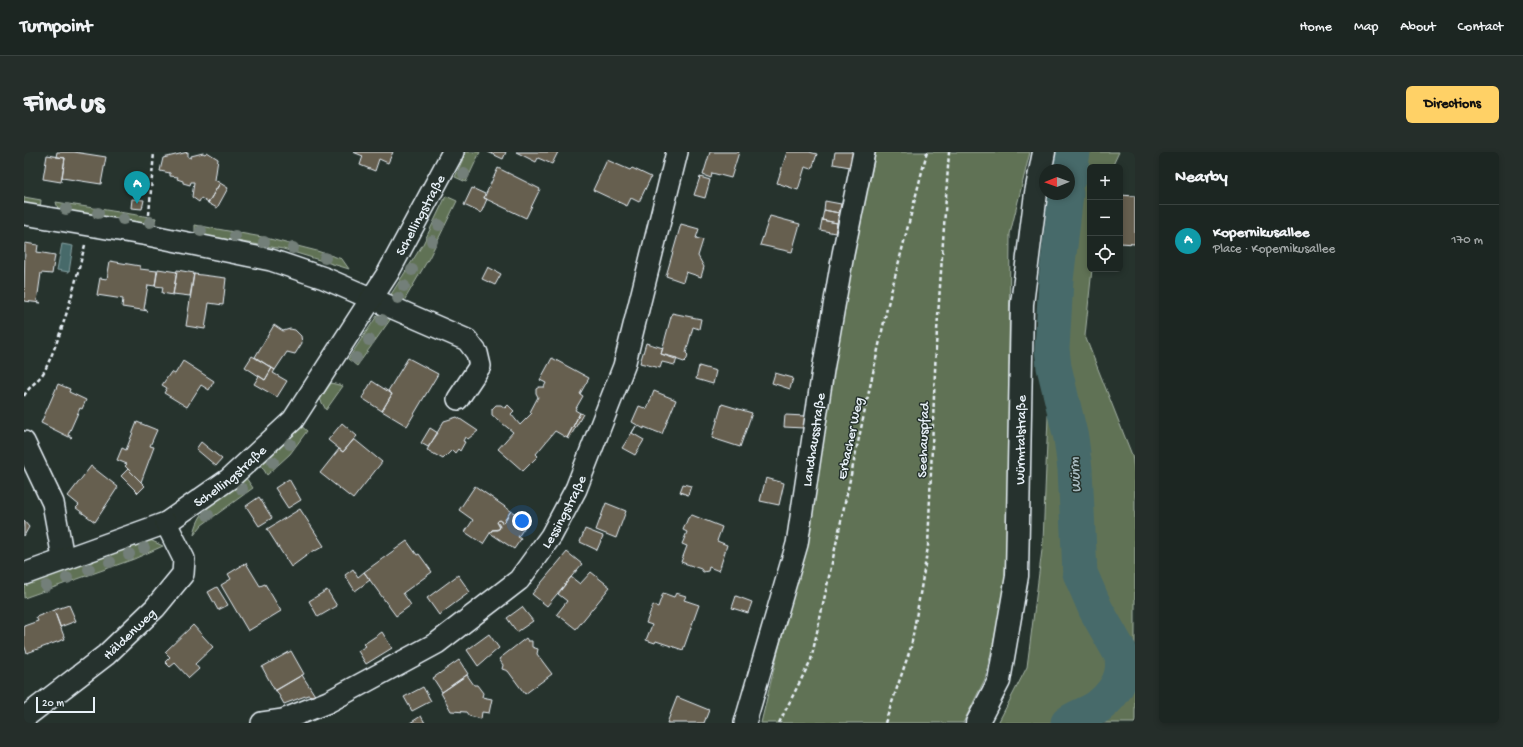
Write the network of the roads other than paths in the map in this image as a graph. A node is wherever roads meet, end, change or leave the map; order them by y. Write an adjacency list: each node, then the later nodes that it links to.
1 (453, 152): 6 (street, Schellingstraße)
2 (678, 152): 13 (street, Lessingstraße)
3 (864, 152): 14 (street, Landhausstraße)
4 (1044, 152): 15 (main road, Würmtalstraße)
5 (24, 214): 6 (street)
6 (373, 298): 7 (street); 9 (street, Schellingstraße)
7 (458, 398)
8 (24, 442): 10 (street)
9 (166, 523): 10 (street, Schellingstraße); 12 (street, Häldenweg)
10 (63, 558): 11 (street, Schellingstraße)
11 (24, 574)
12 (25, 717)
13 (262, 723)
14 (745, 723)
15 (977, 723)

